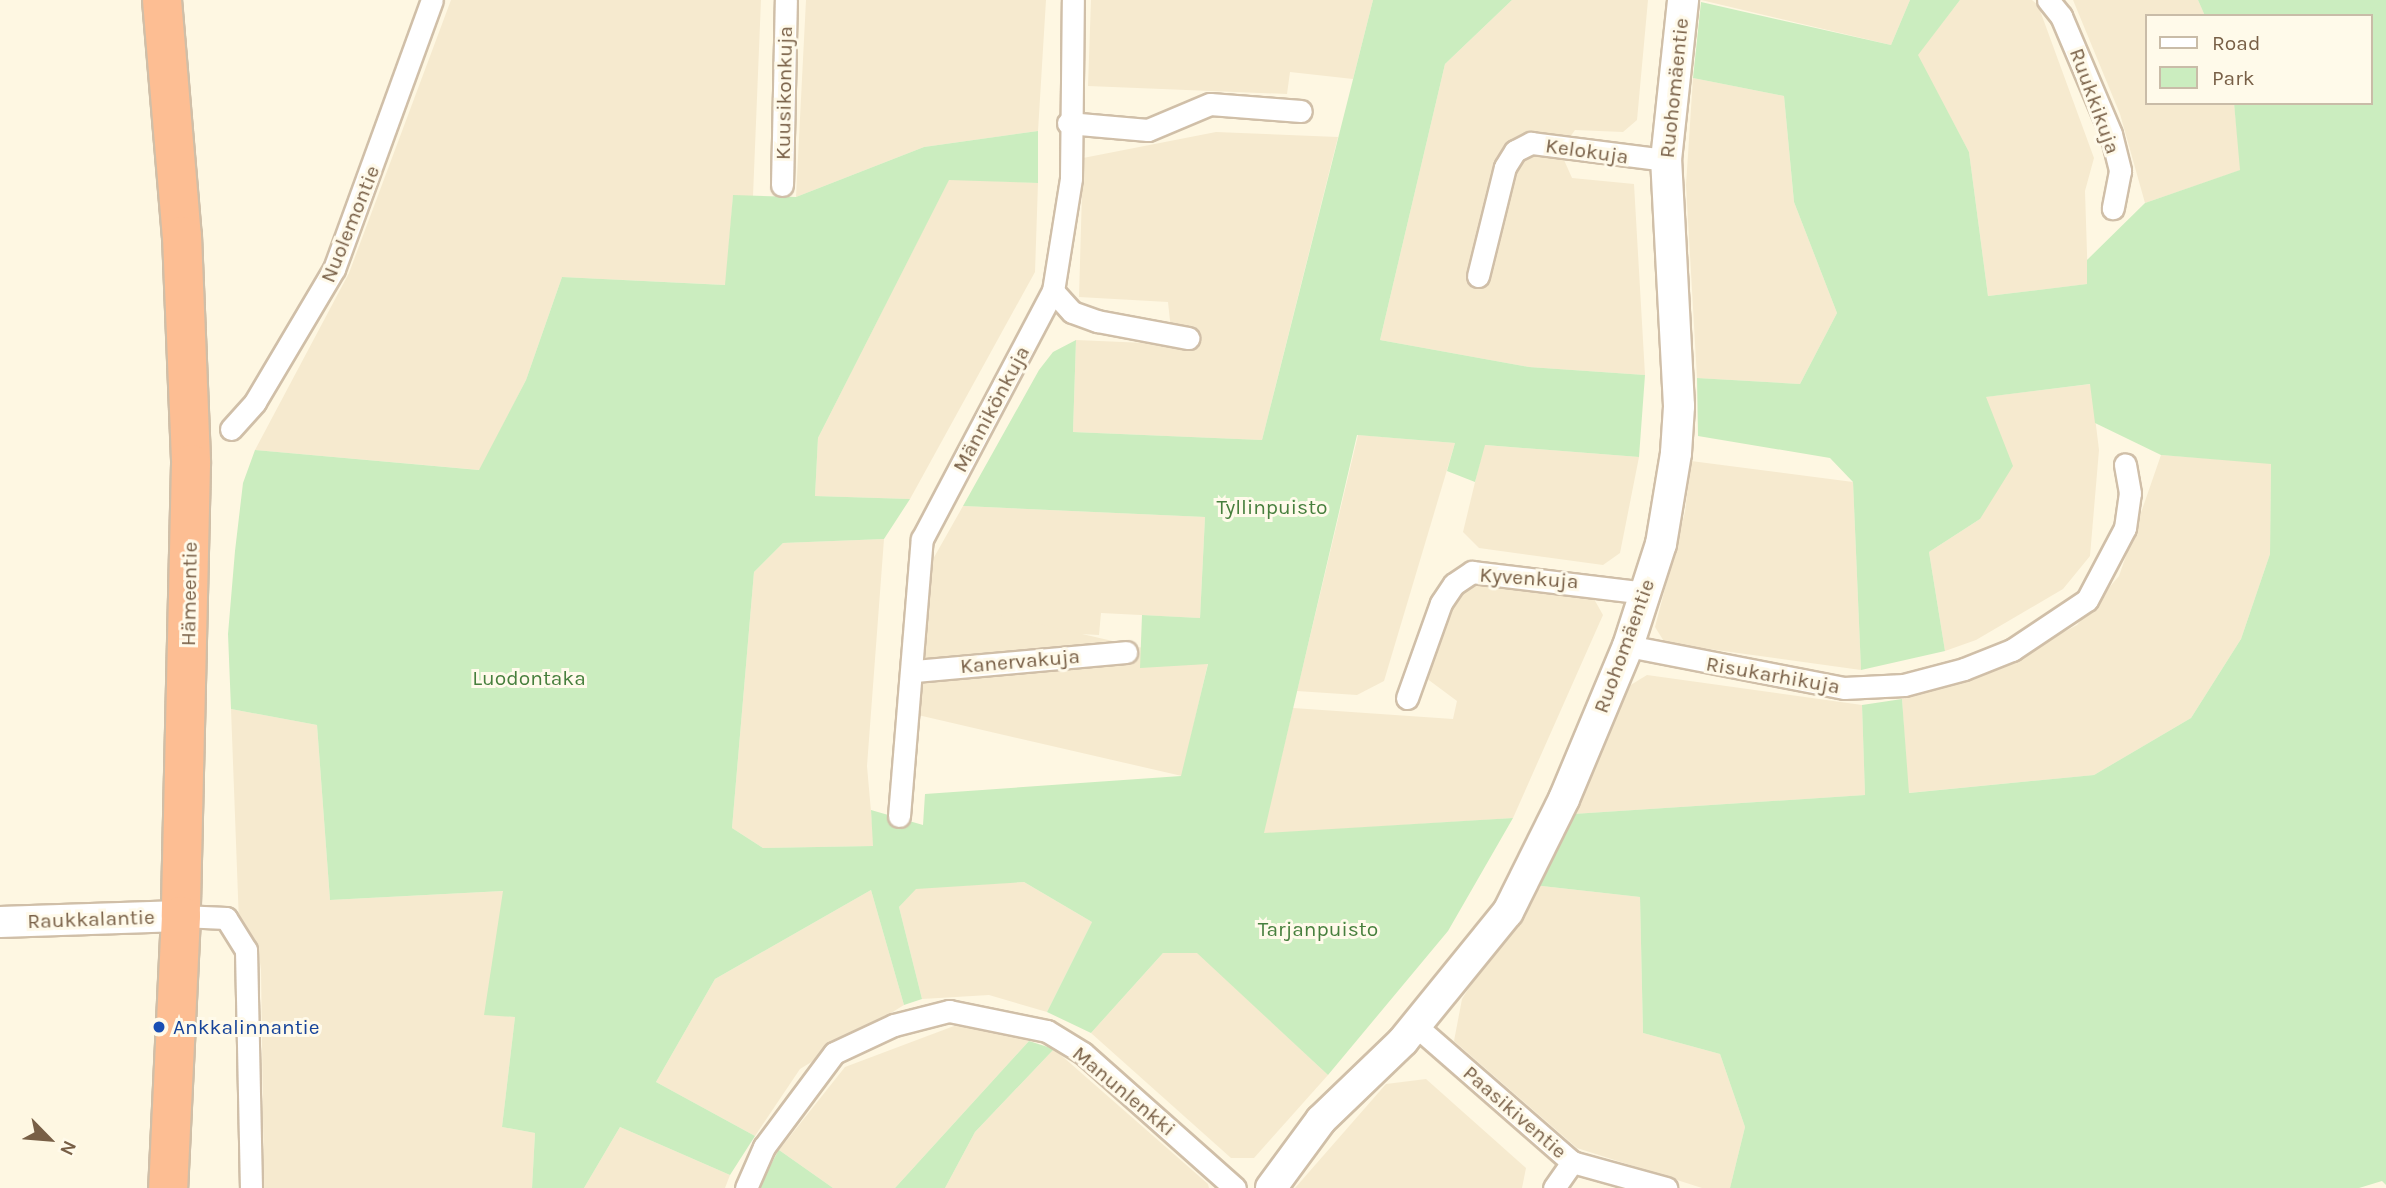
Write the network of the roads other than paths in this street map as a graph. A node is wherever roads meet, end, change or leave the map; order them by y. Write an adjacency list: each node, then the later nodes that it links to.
1 (163, 0): 23 (highway, Hämeentie)
2 (432, 0): 15 (street, Nuolemontie)
3 (786, 0): 10 (street, Kuusikonkuja)
4 (1073, 0): 8 (street, Männikönkuja)
5 (1683, 0): 9 (street, Ruohomäentie)
6 (2048, 0): 11 (street, Ruukkikuja)
7 (1301, 111): 8 (street)
8 (1068, 123): 13 (street, Männikönkuja)
9 (1666, 160): 12 (street, Kelokuja); 17 (street, Ruohomäentie)
10 (782, 186)
11 (2113, 208)
12 (1478, 276)
13 (1053, 291): 14 (street); 20 (street, Männikönkuja)
14 (1188, 338)
15 (231, 429)
16 (2125, 464): 18 (street, Risukarhikuja)
17 (1646, 593): 18 (street, Ruohomäentie); 21 (street, Kyvenkuja)
18 (1628, 646): 25 (street, Ruohomäentie)
19 (1126, 652): 20 (street, Kanervakuja)
20 (914, 671): 22 (street, Männikönkuja)
21 (1407, 698)
22 (899, 816)
23 (181, 916): 24 (street, Raukkalantie); 27 (highway, Hämeentie); 28 (street)
24 (0, 922)
25 (1416, 1026): 26 (street, Paasikiventie); 31 (street, Ruohomäentie)
26 (1572, 1162): 32 (street); 33 (street, Paasikiventie)
27 (168, 1188)
28 (251, 1188)
29 (746, 1188): 30 (street, Manunlenkki)
30 (1235, 1188)
31 (1271, 1188)
32 (1555, 1188)
33 (1666, 1188)

